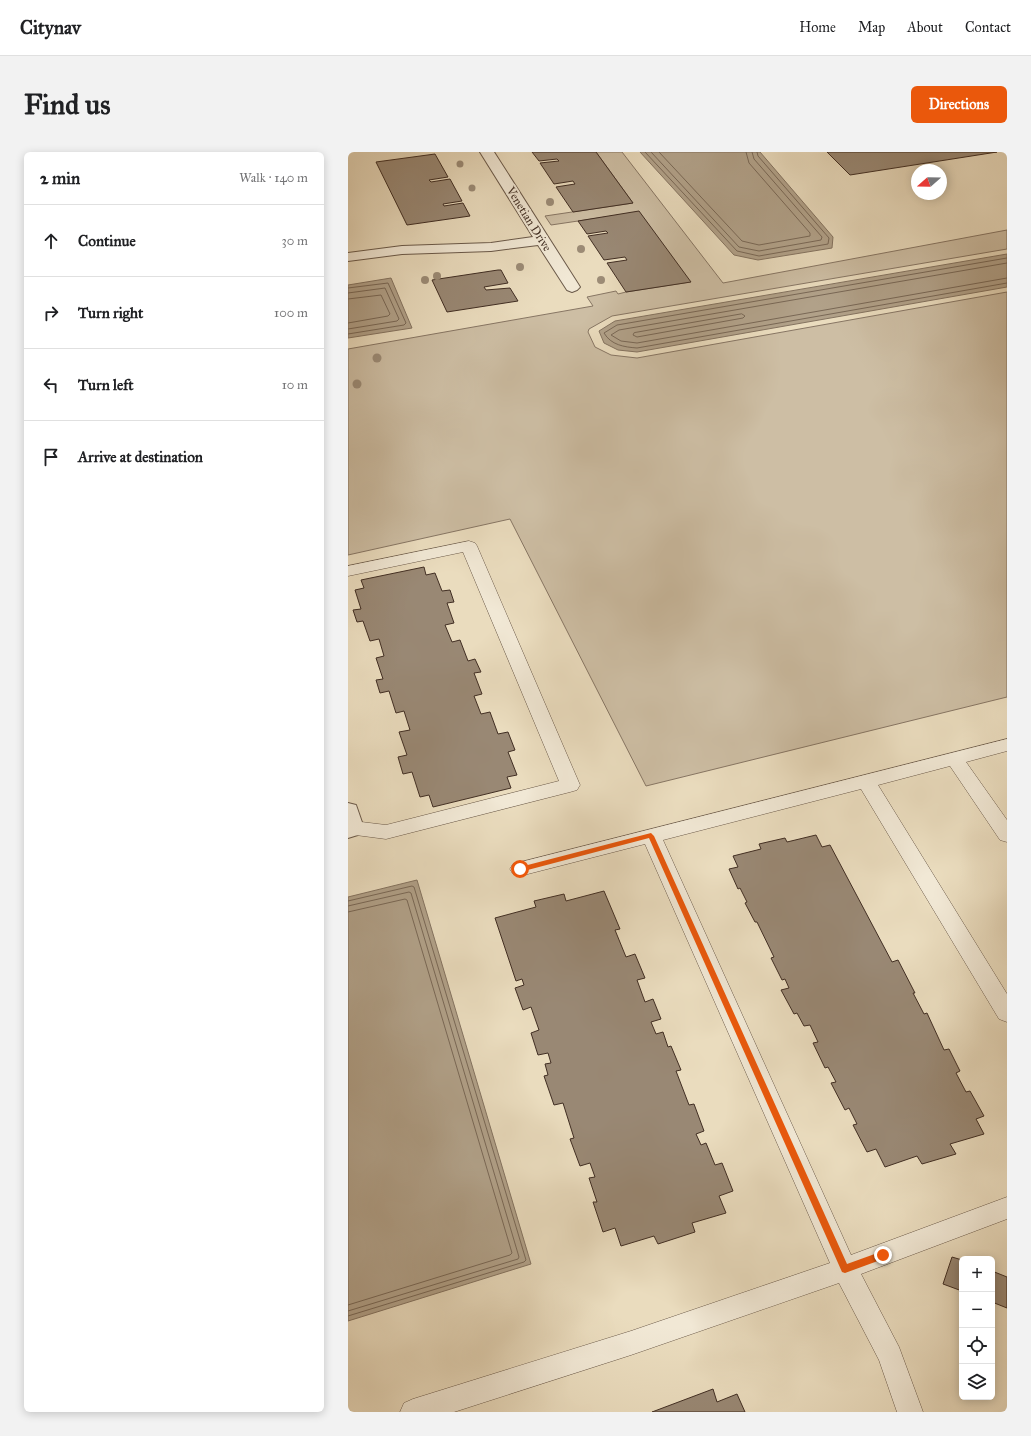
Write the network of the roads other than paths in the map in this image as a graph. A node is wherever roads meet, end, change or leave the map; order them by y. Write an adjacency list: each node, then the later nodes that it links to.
1 (487, 152): 2 (street, Venetian Drive)
2 (542, 240): 3 (street); 4 (street, Venetian Drive)
3 (348, 257)
4 (572, 287)
5 (348, 571): 9 (lane)
6 (1007, 744): 7 (lane)
7 (954, 758): 8 (lane); 10 (lane)
8 (866, 781): 11 (lane); 13 (lane)
9 (350, 823)
10 (1007, 835)
11 (651, 836): 12 (lane); 15 (lane)
12 (520, 869)
13 (1007, 1013)
14 (1007, 1208): 15 (lane)
15 (845, 1269): 16 (lane); 17 (lane)
16 (413, 1412)
17 (910, 1412)

